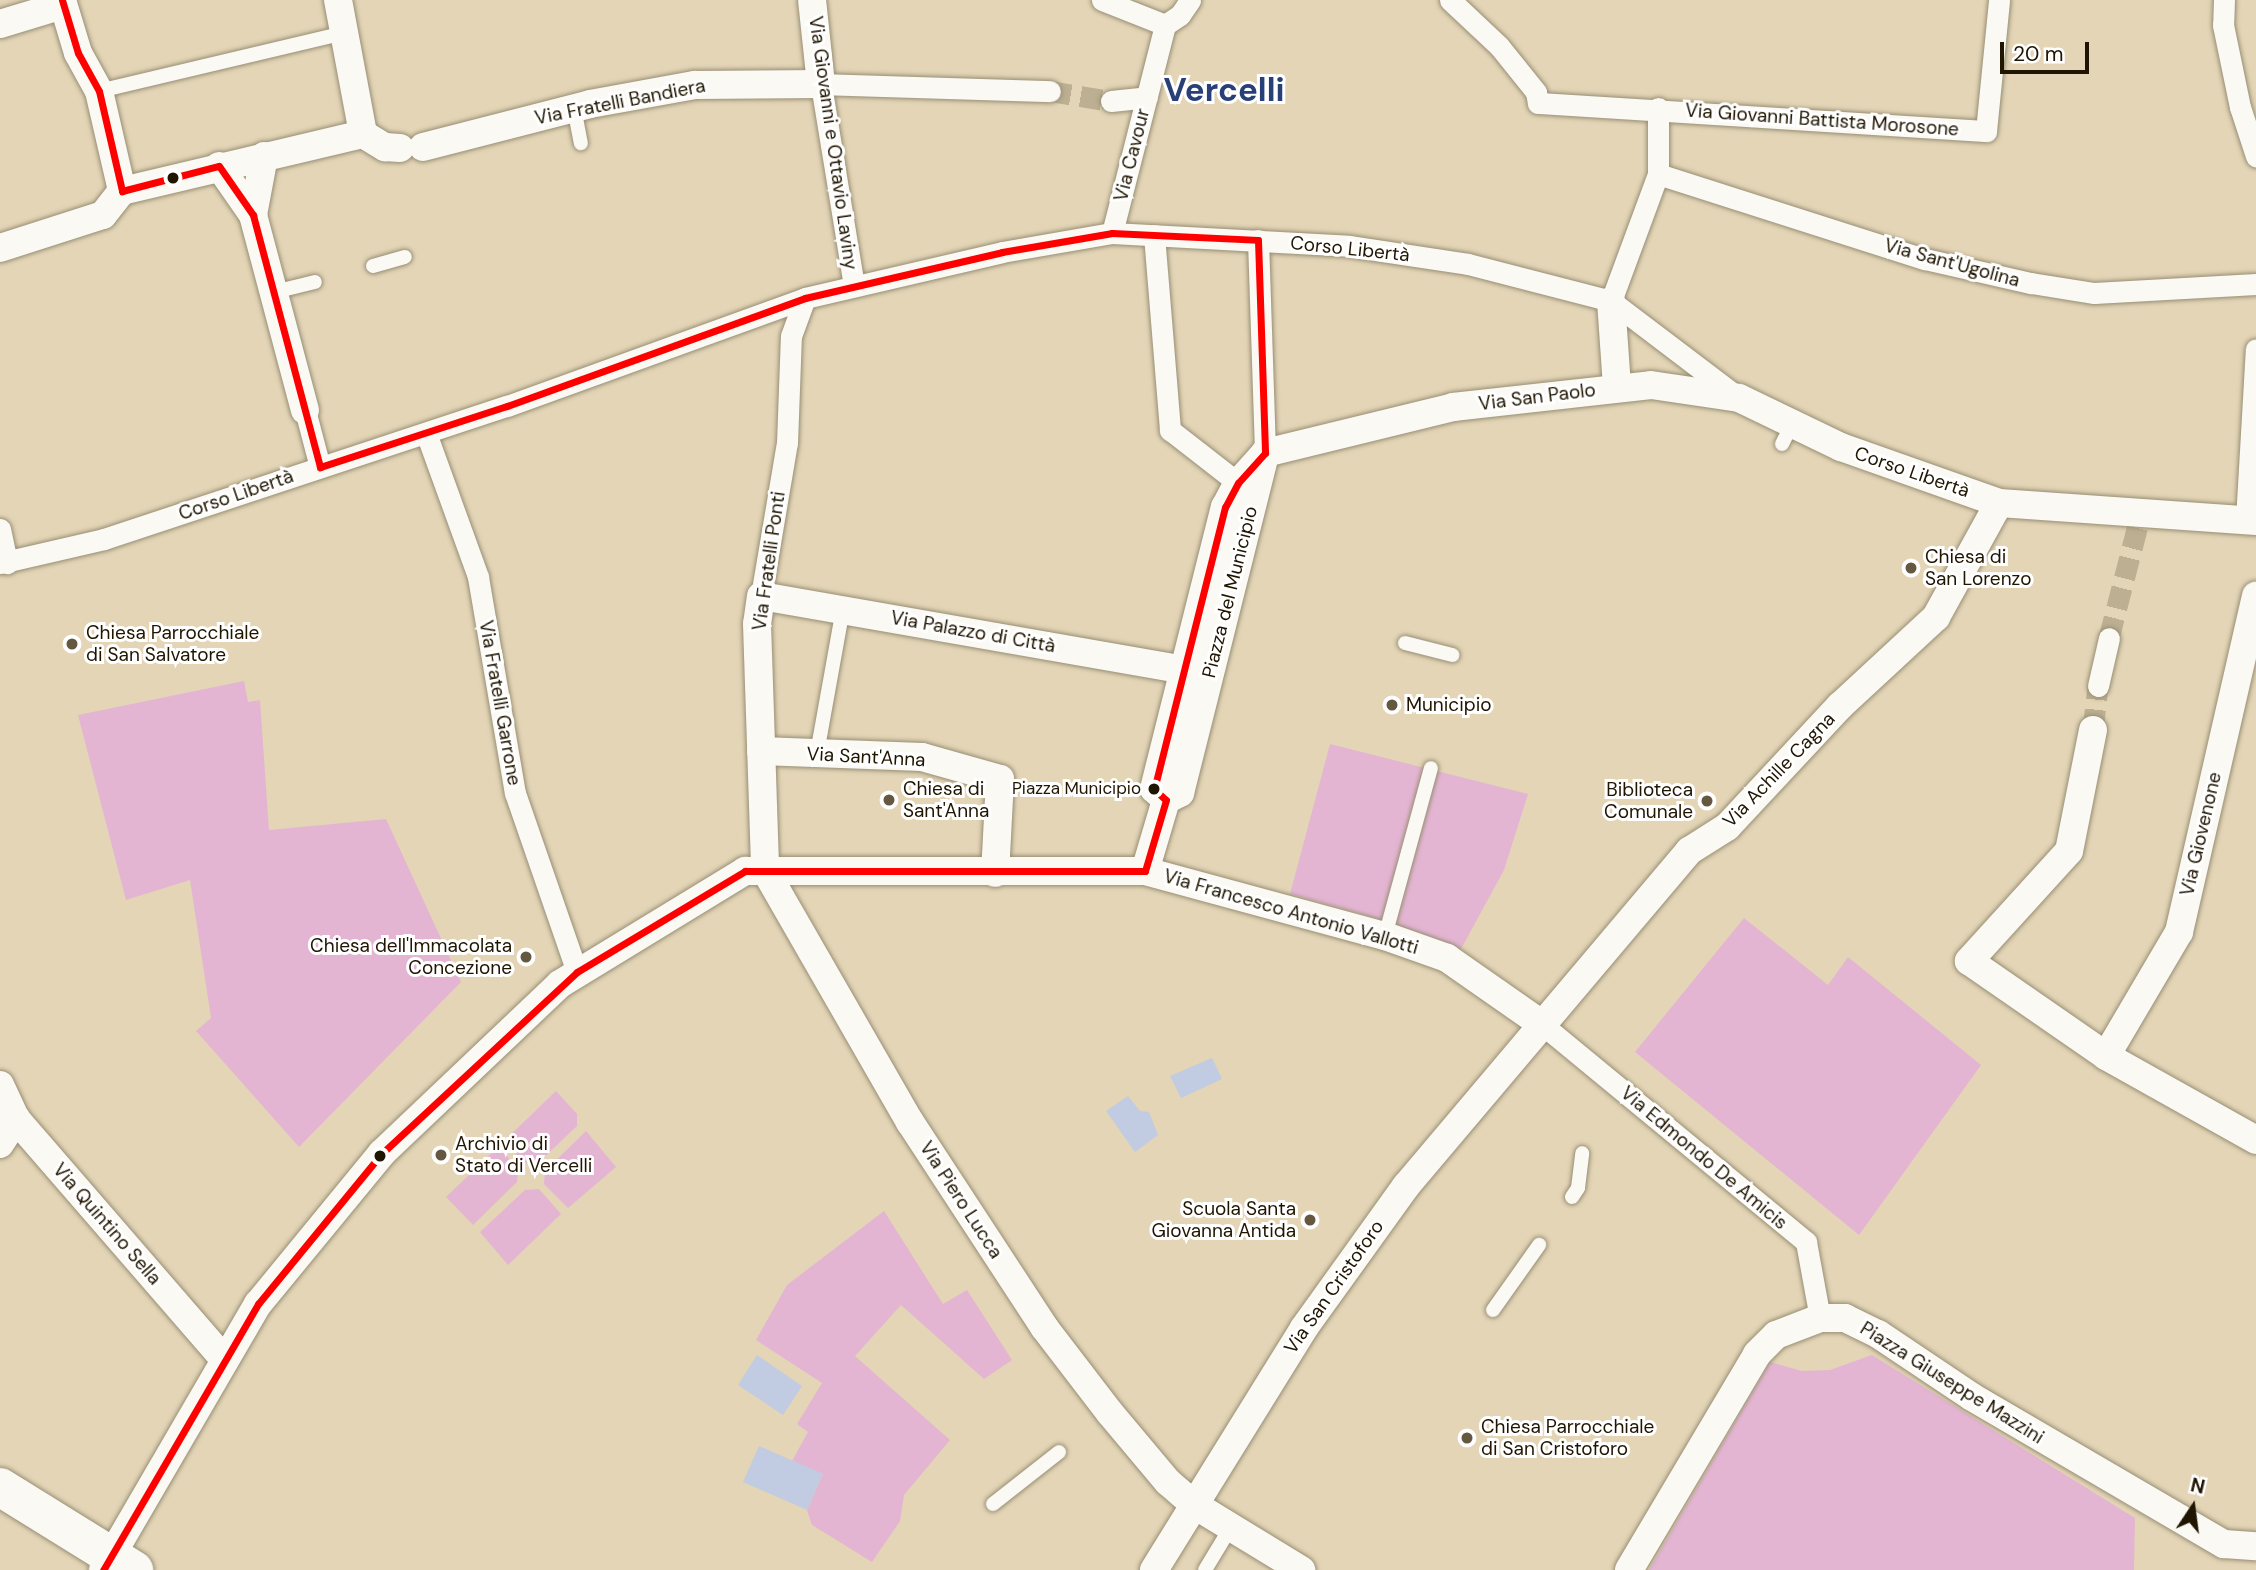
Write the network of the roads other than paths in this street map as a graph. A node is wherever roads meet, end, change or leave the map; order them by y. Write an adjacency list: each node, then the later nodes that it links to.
1 (338, 0): 12 (street)
2 (812, 0): 13 (street, Via Giovanni e Ottavio Laviny)
3 (1102, 0): 11 (street)
4 (1432, 0): 9 (street)
5 (1999, 0): 19 (street, Via Giovanni Battista Morosone)
6 (2224, 0): 23 (street)
7 (1191, 1): 11 (street)
8 (62, 2): 10 (street); 14 (street)
9 (1455, 6): 19 (street, Via Giovanni Battista Morosone)
10 (0, 24)
11 (1165, 25): 16 (street, Via Cavour)
12 (344, 33): 14 (lane); 20 (street)
13 (821, 84): 15 (street); 18 (street, Via Fratelli Bandiera); 36 (street, Via Giovanni e Ottavio Laviny)
14 (99, 91): 26 (street)
15 (1050, 91)
16 (1147, 97): 17 (street); 28 (street, Via Cavour)
17 (1111, 102)
18 (574, 108): 20 (street, Via Fratelli Bandiera); 21 (lane)
19 (1657, 108): 25 (street)
20 (363, 134): 22 (street)
21 (581, 143)
22 (264, 156): 24 (street); 27 (street)
23 (2256, 156)
24 (219, 166): 26 (street); 27 (street)
25 (1658, 174): 35 (street, Via Sant'Ugolina); 39 (street)
26 (122, 191): 31 (street)
27 (253, 215): 37 (street)
28 (1112, 233): 29 (street, Corso Libertà); 36 (street, Corso Libertà)
29 (1154, 235): 30 (street, Corso Libertà); 47 (street)
30 (1258, 240): 39 (street, Corso Libertà); 45 (street)
31 (0, 248)
32 (405, 257): 33 (lane)
33 (373, 265)
34 (315, 282): 37 (lane)
35 (2256, 284)
36 (854, 286): 38 (street, Corso Libertà)
37 (274, 292): 43 (street)
38 (805, 298): 44 (street, Corso Libertà); 52 (street, Via Fratelli Ponti)
39 (1611, 301): 41 (street); 42 (street, Corso Libertà)
40 (2256, 349): 49 (street)
41 (1617, 387): 42 (street, Via San Paolo); 45 (street, Via San Paolo)
42 (1739, 398): 48 (street, Corso Libertà)
43 (305, 410): 46 (street)
44 (426, 433): 46 (street, Corso Libertà); 69 (street, Via Fratelli Garrone)
45 (1265, 453): 47 (street, Piazza del Municipio); 64 (street, Piazza del Municipio)
46 (320, 467): 51 (street, Corso Libertà)
47 (1238, 483): 58 (street, Piazza del Municipio)
48 (1999, 503): 49 (street, Corso Libertà); 70 (street, Via Achille Cagna)
49 (2251, 520)
50 (0, 529): 51 (street)
51 (4, 563)
52 (761, 596): 54 (street, Via Palazzo di Città); 61 (street, Via Fratelli Ponti)
53 (2256, 596): 71 (street, Via Giovenone)
54 (843, 609): 58 (street, Via Palazzo di Città); 62 (lane)
55 (2109, 638): 59 (street)
56 (1405, 643): 57 (lane)
57 (1452, 655)
58 (1185, 670): 64 (street, Piazza del Municipio)
59 (2098, 686)
60 (2093, 730): 71 (street)
61 (761, 751): 62 (street, Via Sant'Anna); 65 (street, Via Fratelli Ponti)
62 (817, 753): 67 (street, Via Sant'Anna)
63 (1432, 768): 68 (lane)
64 (1166, 800): 66 (street, Piazza del Municipio)
65 (765, 870): 67 (street, Via Francesco Antonio Vallotti); 69 (street, Via Francesco Antonio Vallotti); 85 (street, Via Piero Lucca)
66 (1145, 871): 67 (street, Via Francesco Antonio Vallotti); 68 (street, Via Francesco Antonio Vallotti)
67 (995, 873)
68 (1385, 936): 70 (street, Via Francesco Antonio Vallotti)
69 (578, 972): 81 (street, Via Francesco Antonio Vallotti)
70 (1543, 1025): 80 (street, Via Edmondo De Amicis); 85 (street, Via San Cristoforo)
71 (2106, 1056): 74 (street)
72 (0, 1085): 73 (street, Via Quintino Sella)
73 (16, 1119): 75 (street); 81 (street, Via Quintino Sella)
74 (2255, 1135)
75 (0, 1143)
76 (1582, 1153): 77 (lane)
77 (1572, 1197)
78 (1539, 1245): 79 (lane)
79 (1493, 1310)
80 (1820, 1318): 87 (street, Piazza Giuseppe Mazzini); 92 (street, Piazza Giuseppe Mazzini)
81 (223, 1358): 88 (street, Via Francesco Antonio Vallotti)
82 (1059, 1452): 84 (lane)
83 (0, 1487): 88 (main road)
84 (993, 1504)
85 (1194, 1504): 86 (street, Via Piero Lucca); 89 (street, Via San Cristoforo)
86 (1231, 1527): 90 (lane); 91 (street, Via Piero Lucca)
87 (2256, 1546)
88 (116, 1565)
89 (1154, 1570)
90 (1205, 1570)
91 (1301, 1570)
92 (1629, 1570)

